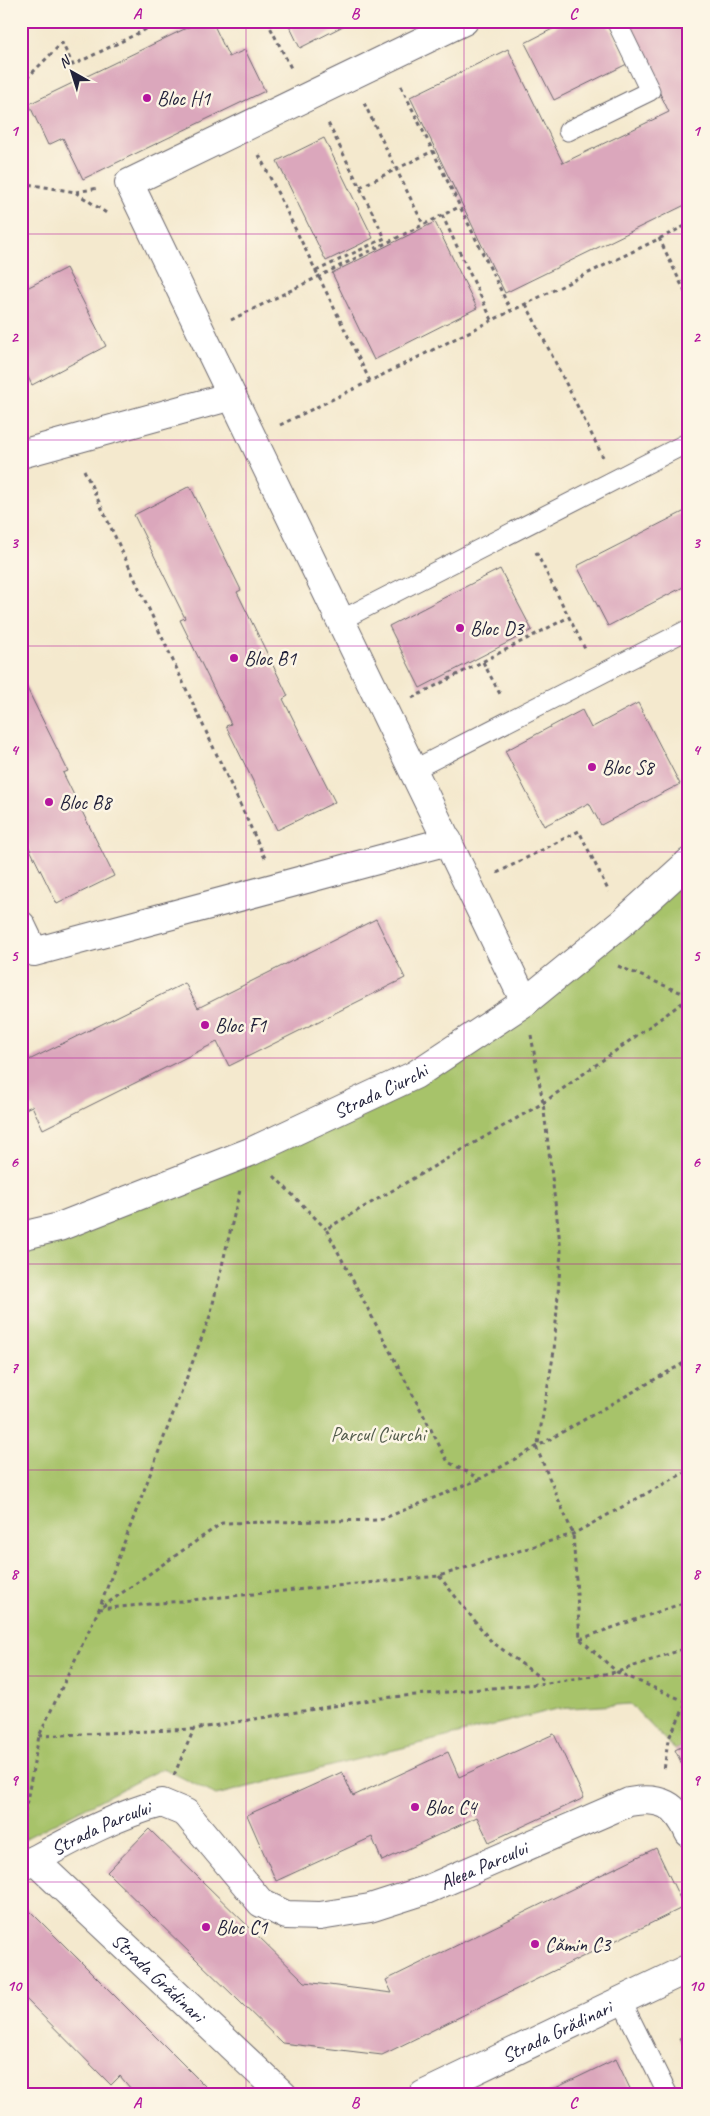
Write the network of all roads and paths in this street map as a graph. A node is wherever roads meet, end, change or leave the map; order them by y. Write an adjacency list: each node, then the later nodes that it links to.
1 (164, 21): 8 (path)
2 (267, 21): 9 (path)
3 (464, 21): 5 (street)
4 (616, 21): 11 (lane)
5 (429, 29): 6 (street)
6 (387, 59): 7 (street); 12 (path)
7 (352, 77): 9 (street); 13 (path)
8 (21, 84)
9 (310, 96): 10 (street); 15 (path)
10 (246, 128): 24 (path); 30 (street)
11 (568, 131)
12 (433, 151): 13 (path); 16 (path)
13 (396, 169): 15 (path); 19 (path)
14 (21, 183): 18 (path)
15 (360, 187): 21 (path)
16 (459, 207): 17 (path); 28 (path)
17 (442, 215): 19 (path); 29 (path)
18 (114, 218)
19 (423, 224): 23 (path)
20 (689, 224): 22 (path)
21 (384, 238): 23 (path); 24 (path)
22 (659, 238): 26 (path); 27 (path)
23 (387, 242): 25 (path)
24 (316, 271): 25 (path)
25 (318, 276): 30 (path); 31 (path)
26 (689, 294)
27 (526, 304): 28 (path); 37 (path)
28 (511, 311): 29 (path)
29 (492, 320): 31 (path)
30 (203, 334): 32 (street)
31 (370, 381): 33 (path)
32 (232, 396): 33 (street); 34 (street)
33 (253, 438): 40 (street)
34 (70, 440): 36 (street); 49 (path)
35 (689, 442): 37 (lane)
36 (21, 454)
37 (615, 480): 38 (lane)
38 (523, 526): 39 (path); 40 (lane)
39 (569, 617): 42 (path); 43 (path)
40 (341, 620): 44 (street)
41 (689, 629): 43 (lane)
42 (483, 662): 44 (path); 45 (path)
43 (599, 675): 45 (lane)
44 (385, 712): 46 (street)
45 (513, 720): 46 (lane)
46 (413, 770): 47 (street)
47 (448, 841): 49 (street); 50 (street)
48 (689, 862): 51 (street, Strada Ciurchi)
49 (278, 886): 54 (street)
50 (469, 886): 51 (path); 56 (street)
51 (623, 922): 53 (street, Strada Ciurchi)
52 (21, 925): 54 (street)
53 (585, 953): 55 (path); 56 (street, Strada Ciurchi)
54 (28, 954)
55 (689, 997): 57 (path)
56 (525, 1002): 57 (path); 58 (street, Strada Ciurchi)
57 (543, 1103): 59 (path); 62 (path)
58 (250, 1152): 59 (path); 60 (street, Strada Ciurchi); 68 (path)
59 (326, 1229): 64 (path)
60 (21, 1236)
61 (689, 1360): 62 (path)
62 (537, 1449): 64 (path); 65 (path)
63 (689, 1470): 65 (path)
64 (480, 1479): 68 (path)
65 (573, 1534): 66 (path); 69 (path)
66 (439, 1576): 68 (path); 72 (path)
67 (689, 1600): 69 (path)
68 (99, 1609): 74 (path)
69 (580, 1639): 71 (path)
70 (689, 1647): 71 (path)
71 (618, 1672): 72 (path); 75 (path)
72 (546, 1683): 73 (path)
73 (194, 1729): 74 (path); 76 (path)
74 (39, 1736): 77 (path)
75 (661, 1802): 78 (street); 80 (street, Aleea Parcului)
76 (162, 1803): 79 (street, Strada Parcului); 80 (street, Strada Parcului)
77 (22, 1817)
78 (689, 1833)
79 (28, 1864): 83 (street, Strada Grădinari)
80 (261, 1903)
81 (689, 1968): 82 (street, Strada Grădinari)
82 (621, 2000): 84 (street, Strada Grădinari); 85 (lane)
83 (283, 2095)
84 (423, 2095)
85 (668, 2095)

